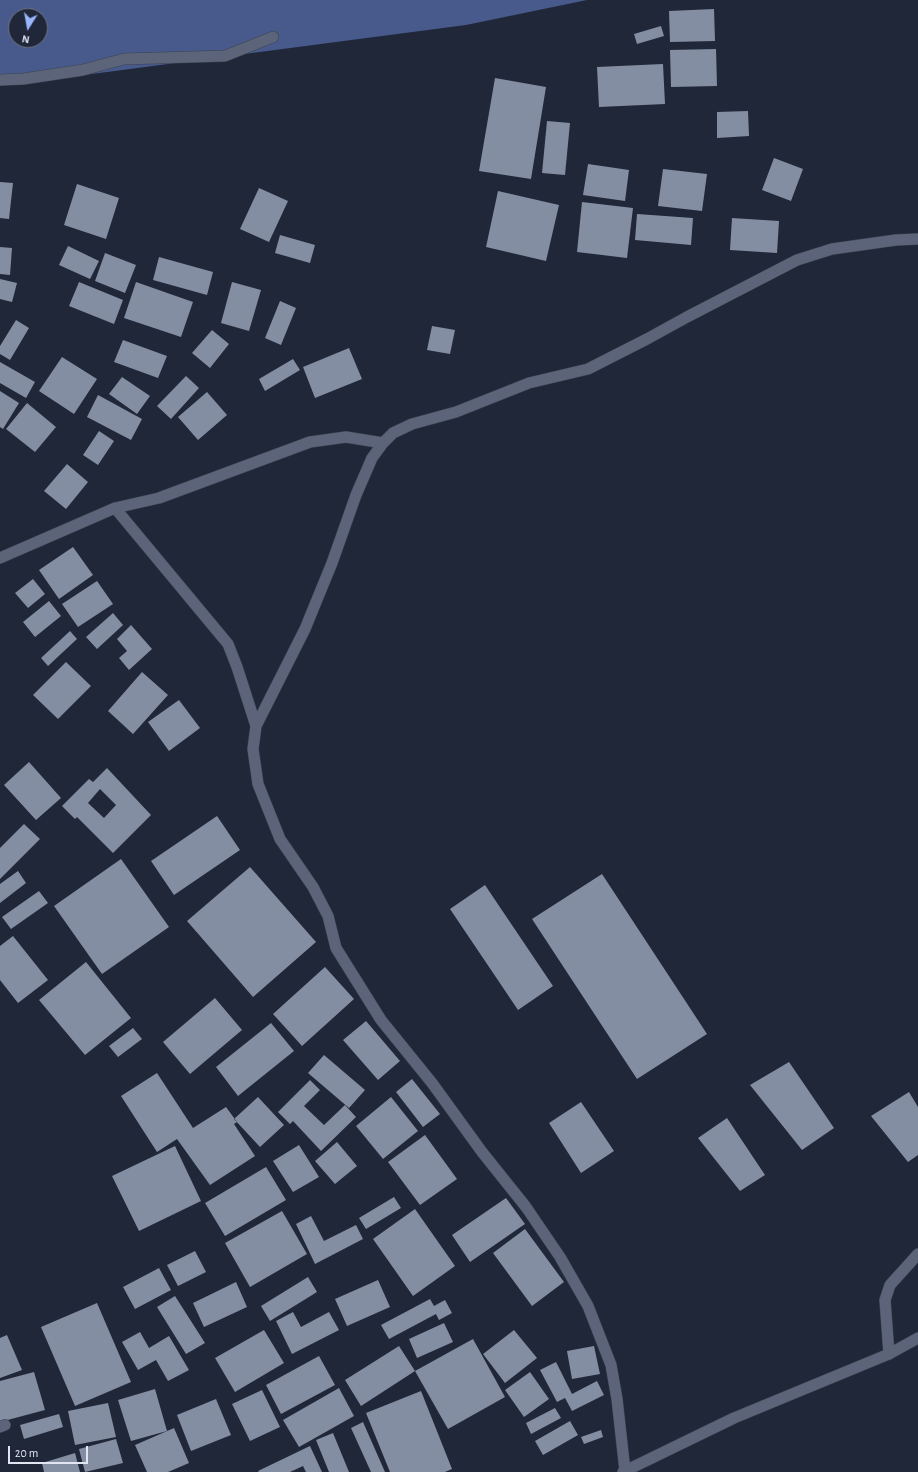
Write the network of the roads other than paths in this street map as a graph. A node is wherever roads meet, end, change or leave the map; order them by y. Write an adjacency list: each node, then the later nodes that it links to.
1 (272, 37): 2 (street)
2 (0, 80)
3 (918, 239): 4 (street)
4 (383, 443): 5 (street); 7 (street)
5 (115, 508): 6 (street); 7 (street)
6 (0, 558)
7 (256, 726): 11 (street)
8 (918, 1254): 10 (street)
9 (918, 1338): 10 (street)
10 (889, 1354): 11 (street)
11 (624, 1472)

